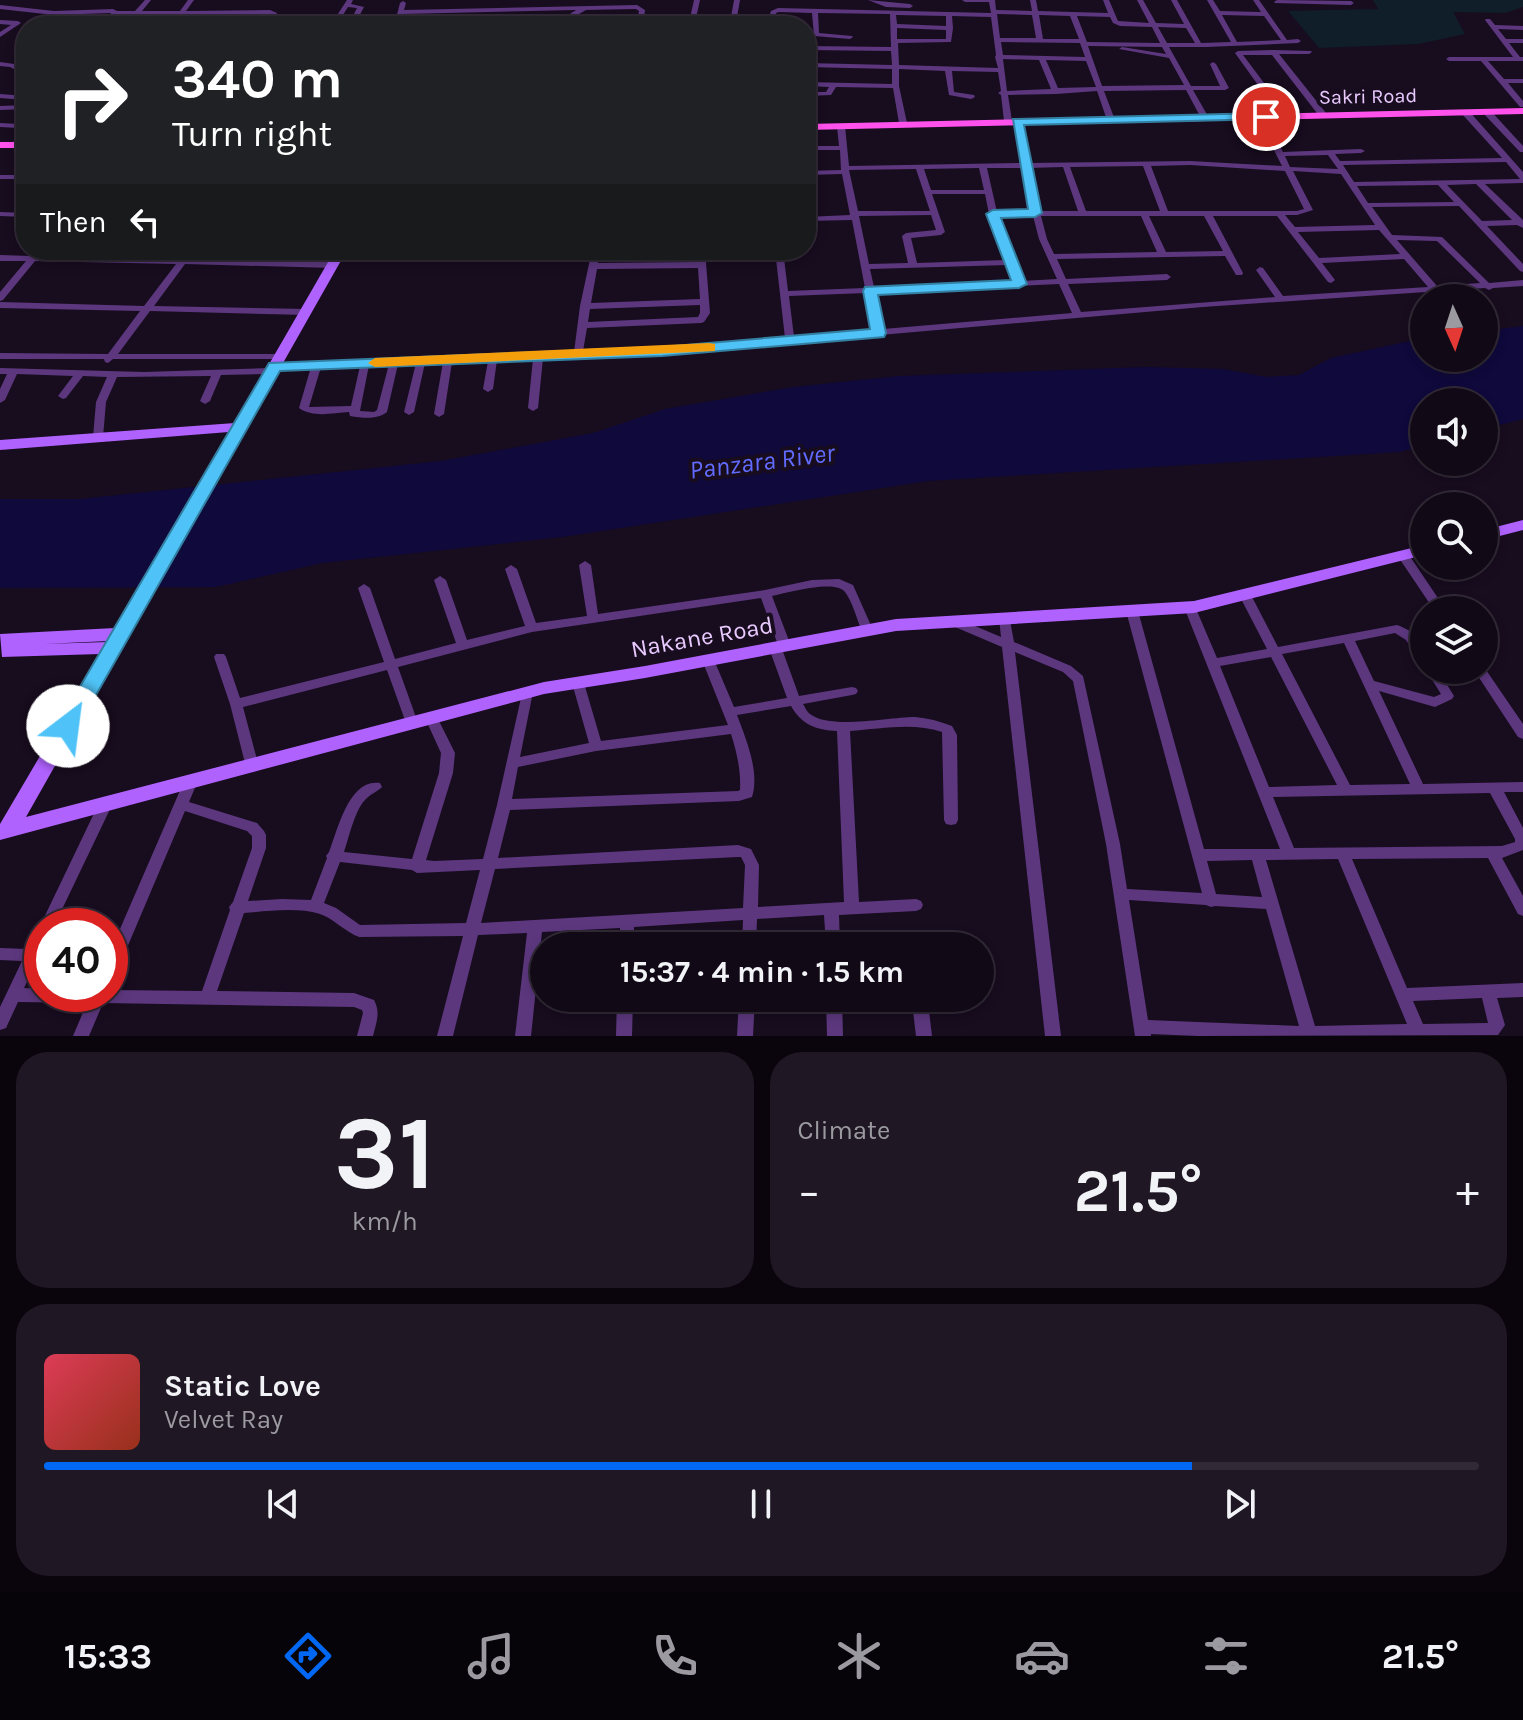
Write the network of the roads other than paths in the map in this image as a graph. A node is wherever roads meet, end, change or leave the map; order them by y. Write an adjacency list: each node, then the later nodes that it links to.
1 (243, 0): 26 (street)
2 (489, 0): 23 (street)
3 (828, 0): 25 (street)
4 (871, 0): 21 (street)
5 (965, 0): 6 (street)
6 (992, 0): 35 (street)
7 (1033, 0): 32 (street)
8 (1106, 0): 38 (street)
9 (1140, 0): 49 (street)
10 (1174, 0): 51 (street)
11 (1210, 0): 33 (street)
12 (1256, 0): 37 (street)
13 (1323, 1): 15 (street); 19 (street)
14 (348, 2): 42 (street)
15 (1277, 2)
16 (146, 3): 17 (street); 29 (street)
17 (189, 3): 30 (street)
18 (403, 3): 27 (street)
19 (1351, 3)
20 (588, 4): 23 (street); 45 (street); 46 (street)
21 (910, 6)
22 (0, 7): 28 (street)
23 (488, 10): 27 (street); 44 (street)
24 (815, 11): 25 (street); 47 (street); 48 (street)
25 (827, 11): 31 (street)
26 (233, 12): 30 (street); 41 (street)
27 (402, 12): 43 (street)
28 (115, 13): 29 (street); 39 (street)
29 (137, 13): 30 (street)
30 (181, 13): 40 (street)
31 (893, 13): 34 (street); 50 (street)
32 (1036, 13): 35 (street); 36 (street); 56 (street)
33 (1217, 13): 37 (street); 61 (street)
34 (949, 14): 35 (street); 52 (street)
35 (993, 14): 55 (street)
36 (1073, 14): 38 (street); 62 (street)
37 (1266, 14): 57 (street)
38 (1112, 15): 49 (street)
39 (112, 16)
40 (179, 16)
41 (272, 16)
42 (356, 16)
43 (401, 16)
44 (486, 16)
45 (570, 16)
46 (641, 16)
47 (774, 16)
48 (815, 16)
49 (1152, 25): 51 (street); 65 (street)
50 (894, 26): 52 (street); 63 (street)
51 (1188, 26): 66 (street)
52 (950, 28): 63 (street)
53 (1523, 28): 59 (street)
54 (816, 35): 68 (street)
55 (996, 40): 56 (street); 72 (street)
56 (1040, 41): 62 (street)
57 (1285, 41): 58 (street); 61 (street)
58 (1298, 41)
59 (1504, 41): 60 (street); 77 (street)
60 (1523, 41)
61 (1234, 42): 66 (street)
62 (1084, 43): 64 (street); 74 (street)
63 (894, 45): 68 (street); 80 (street)
64 (1111, 45): 65 (street); 71 (street)
65 (1163, 45): 66 (street); 71 (street)
66 (1199, 45)
67 (816, 48): 68 (street)
68 (850, 48)
69 (1274, 52): 70 (street); 95 (street); 99 (street)
70 (1309, 52)
71 (1169, 56): 88 (street)
72 (998, 57): 73 (street); 82 (street)
73 (1042, 58): 74 (street); 90 (street)
74 (1089, 59): 89 (street)
75 (1449, 59): 76 (street)
76 (1483, 59): 77 (street); 83 (street)
77 (1520, 59)
78 (1213, 64): 88 (street)
79 (816, 65): 80 (street)
80 (895, 68): 81 (street); 87 (street)
81 (948, 69): 82 (street); 93 (street)
82 (999, 70): 91 (street)
83 (1502, 81): 84 (street); 94 (street)
84 (1523, 81)
85 (816, 84): 86 (street)
86 (833, 85): 87 (street); 92 (street)
87 (896, 86): 104 (street)
88 (1187, 88): 89 (street); 101 (street)
89 (1099, 91): 90 (street); 102 (street)
90 (1056, 92): 91 (street)
91 (1002, 93): 103 (street)
92 (816, 94)
93 (971, 97)
94 (1523, 105)
95 (1279, 108)
96 (1486, 111): 97 (main road, Sakri Road); 98 (main road, Sakri Road); 111 (street)
97 (1523, 111)
98 (1465, 112): 99 (main road, Sakri Road); 115 (street)
99 (1323, 115): 100 (main road, Sakri Road)
100 (1261, 117): 101 (main road, Sakri Road); 114 (street)
101 (1205, 118): 102 (main road, Sakri Road)
102 (1111, 120): 103 (main road, Sakri Road)
103 (1013, 121): 104 (main road, Sakri Road); 118 (street)
104 (903, 123): 105 (main road, Sakri Road)
105 (878, 124): 106 (main road, Sakri Road); 108 (main road, Sakri Road)
106 (816, 125)
107 (816, 125): 108 (main road, Sakri Road)
108 (841, 126): 110 (street)
109 (816, 148): 110 (street)
110 (843, 148): 123 (street)
111 (1523, 150)
112 (1361, 151): 113 (street)
113 (1330, 152): 114 (street); 116 (street)
114 (1280, 154): 122 (street)
115 (1506, 160): 116 (street); 126 (street)
116 (1337, 163): 125 (street)
117 (1146, 164): 119 (street); 122 (street); 138 (street)
118 (1025, 166): 119 (street); 121 (street); 135 (street)
119 (1066, 166): 136 (street)
120 (919, 167): 121 (street); 123 (street); 130 (street)
121 (983, 167): 131 (street)
122 (1288, 169): 125 (street); 140 (street)
123 (846, 170): 124 (street); 142 (street)
124 (816, 172)
125 (1343, 172): 129 (street)
126 (1523, 179): 127 (street)
127 (1478, 182): 128 (street); 144 (street)
128 (1441, 183): 129 (street); 132 (street)
129 (1352, 184): 133 (street)
130 (927, 192): 131 (street); 134 (street)
131 (987, 192): 141 (street)
132 (1461, 204): 133 (street); 145 (street)
133 (1366, 205): 146 (street)
134 (935, 213): 142 (street); 162 (street)
135 (1035, 213): 136 (street); 141 (street); 152 (street)
136 (1083, 213): 137 (street)
137 (1144, 213): 138 (street); 150 (street)
138 (1165, 213): 139 (street)
139 (1207, 213): 140 (street); 149 (street)
140 (1279, 213): 147 (street)
141 (993, 214): 161 (street)
142 (855, 216): 143 (street); 166 (street)
143 (816, 218)
144 (1522, 223): 145 (street)
145 (1480, 224): 167 (street)
146 (1381, 227): 147 (street); 148 (street)
147 (1293, 230): 159 (street)
148 (1389, 237): 151 (street); 176 (street)
149 (1229, 253): 150 (street); 169 (street)
150 (1163, 255): 152 (street)
151 (1405, 256): 159 (street); 175 (street)
152 (1051, 257): 172 (street)
153 (31, 260): 181 (street)
154 (108, 260): 160 (street)
155 (336, 260): 163 (street)
156 (594, 260): 165 (street)
157 (702, 260): 164 (street)
158 (780, 260): 180 (street)
159 (1317, 261): 171 (street)
160 (183, 262): 163 (street); 186 (street)
161 (1010, 262): 162 (street); 174 (street)
162 (913, 264): 166 (street)
163 (333, 265): 187 (street)
164 (702, 265): 165 (street); 183 (street)
165 (592, 266): 185 (street)
166 (865, 267): 179 (street)
167 (1523, 269)
168 (1260, 270): 182 (street)
169 (1239, 273)
170 (1167, 277): 172 (street)
171 (1331, 280)
172 (1062, 282): 174 (street); 188 (street)
173 (1523, 283): 177 (street)
174 (1019, 284): 179 (street)
175 (1431, 284)
176 (1486, 284)
177 (1498, 286)
178 (1410, 289): 182 (street)
179 (870, 291): 180 (street); 190 (street)
180 (784, 294): 191 (street)
181 (0, 298)
182 (1280, 298): 188 (street)
183 (704, 302): 185 (street); 189 (street)
184 (0, 305): 186 (street)
185 (585, 306): 189 (street)
186 (149, 307): 187 (street); 195 (street)
187 (307, 312): 201 (street)
188 (1078, 316): 190 (street)
189 (582, 325): 192 (street)
190 (879, 333): 191 (street)
191 (790, 341): 192 (street)
192 (578, 355): 194 (street)
193 (0, 356): 195 (street)
194 (538, 356): 196 (street); 213 (street)
195 (110, 358): 201 (street); 206 (street)
196 (493, 358): 197 (street); 209 (street)
197 (448, 360): 198 (street); 216 (street)
198 (421, 361): 199 (street); 215 (street)
199 (394, 362): 200 (street); 214 (street)
200 (365, 363): 202 (street); 214 (street)
201 (276, 365): 202 (street); 207 (street); 217 (street)
202 (317, 365): 214 (street)
203 (0, 371): 204 (street)
204 (13, 372): 205 (street); 211 (street)
205 (80, 373): 206 (street); 210 (street)
206 (98, 373): 208 (street)
207 (217, 373): 208 (street); 212 (street)
208 (113, 374): 218 (street)
209 (488, 389)
210 (63, 396)
211 (0, 400)
212 (205, 401)
213 (533, 408)
214 (353, 409)
215 (409, 412)
216 (439, 414)
217 (234, 435): 218 (street); 220 (street); 239 (street)
218 (98, 437): 219 (street)
219 (0, 445)
220 (0, 453)
221 (1523, 525): 222 (street)
222 (1498, 531)
223 (1410, 553): 224 (street, Nakane Road)
224 (1403, 555): 230 (street, Nakane Road); 231 (street)
225 (585, 565): 235 (street)
226 (511, 569): 237 (street)
227 (440, 580): 243 (street)
228 (364, 588): 251 (street)
229 (765, 594): 235 (street); 238 (street); 245 (street)
230 (1245, 595): 232 (street, Nakane Road); 247 (street)
231 (1431, 596)
232 (1190, 607): 233 (street, Nakane Road); 250 (street)
233 (1132, 611): 234 (street, Nakane Road); 284 (street)
234 (1005, 618): 236 (street, Nakane Road); 244 (street)
235 (593, 619): 237 (street)
236 (952, 621): 238 (street, Nakane Road); 244 (street)
237 (532, 628): 243 (street)
238 (867, 630): 245 (street, Nakane Road)
239 (120, 636): 242 (street); 246 (street); 279 (street)
240 (1410, 637): 241 (street)
241 (1348, 639): 247 (street); 253 (street)
242 (0, 640)
243 (463, 645): 251 (street)
244 (1008, 646): 288 (street); 334 (street)
245 (780, 647): 249 (street, Nakane Road); 258 (street)
246 (0, 651)
247 (1275, 654): 250 (street); 273 (street)
248 (220, 657): 259 (street)
249 (708, 660): 252 (street, Nakane Road); 260 (street)
250 (1213, 663): 274 (street)
251 (391, 664): 259 (street); 261 (street)
252 (578, 683): 257 (street, Nakane Road); 265 (street)
253 (1369, 684): 254 (street); 272 (street)
254 (1441, 684)
255 (1489, 684): 264 (street)
256 (852, 691): 258 (street)
257 (527, 692): 261 (street, Nakane Road); 266 (street)
258 (795, 700): 260 (street); 262 (street)
259 (236, 704): 267 (street)
260 (730, 712): 263 (street)
261 (421, 721): 267 (street, Nakane Road); 287 (street)
262 (843, 725): 278 (street); 293 (street)
263 (735, 729): 265 (street); 277 (street)
264 (1523, 734)
265 (596, 746): 266 (street)
266 (513, 763): 277 (street)
267 (252, 767): 268 (street, Nakane Road)
268 (190, 783): 275 (street, Nakane Road); 276 (street)
269 (375, 787): 285 (street)
270 (1494, 787): 271 (street); 272 (street); 280 (street)
271 (1523, 787)
272 (1419, 789): 273 (street)
273 (1346, 790): 274 (street)
274 (1264, 792): 283 (street)
275 (105, 805): 279 (street, Nakane Road); 294 (street)
276 (182, 805): 292 (street); 301 (street)
277 (504, 805): 286 (street)
278 (951, 820)
279 (4, 831)
280 (1492, 852): 281 (street); 297 (street)
281 (1342, 853): 283 (street); 314 (street)
282 (1257, 854): 283 (street); 284 (street); 290 (street)
283 (1289, 854)
284 (1198, 855): 289 (street)
285 (333, 856): 287 (street); 295 (street)
286 (489, 865): 287 (street); 298 (street); 302 (street)
287 (417, 867)
288 (1120, 894): 289 (street); 322 (street)
289 (1211, 901): 290 (street)
290 (1271, 903): 325 (street)
291 (916, 905): 293 (street)
292 (236, 907): 295 (street); 315 (street)
293 (852, 907): 296 (street)
294 (56, 908)
295 (315, 908): 302 (street)
296 (831, 908): 298 (street); 305 (street)
297 (1523, 910)
298 (750, 912): 299 (street); 304 (street)
299 (627, 920): 300 (street); 303 (street)
300 (535, 927): 302 (street); 329 (street)
301 (128, 928)
302 (472, 932): 328 (street)
303 (627, 932)
304 (749, 932)
305 (832, 932)
306 (0, 954): 307 (street)
307 (24, 955)
308 (24, 974): 311 (street)
309 (1523, 990): 310 (street)
310 (1488, 992): 314 (street); 323 (street)
311 (14, 995): 312 (street); 321 (street)
312 (24, 995)
313 (128, 995): 315 (street)
314 (1402, 995): 323 (street)
315 (208, 996): 327 (street)
316 (91, 1012): 326 (street)
317 (625, 1012): 330 (street)
318 (746, 1012): 331 (street)
319 (834, 1012): 332 (street)
320 (921, 1012): 333 (street)
321 (0, 1023)
322 (1142, 1031): 324 (street)
323 (1418, 1031): 325 (street)
324 (1235, 1033): 325 (street)
325 (1309, 1034)
326 (81, 1036)
327 (365, 1036)
328 (445, 1036)
329 (523, 1036)
330 (624, 1036)
331 (745, 1036)
332 (835, 1036)
333 (924, 1036)
334 (1053, 1036)

